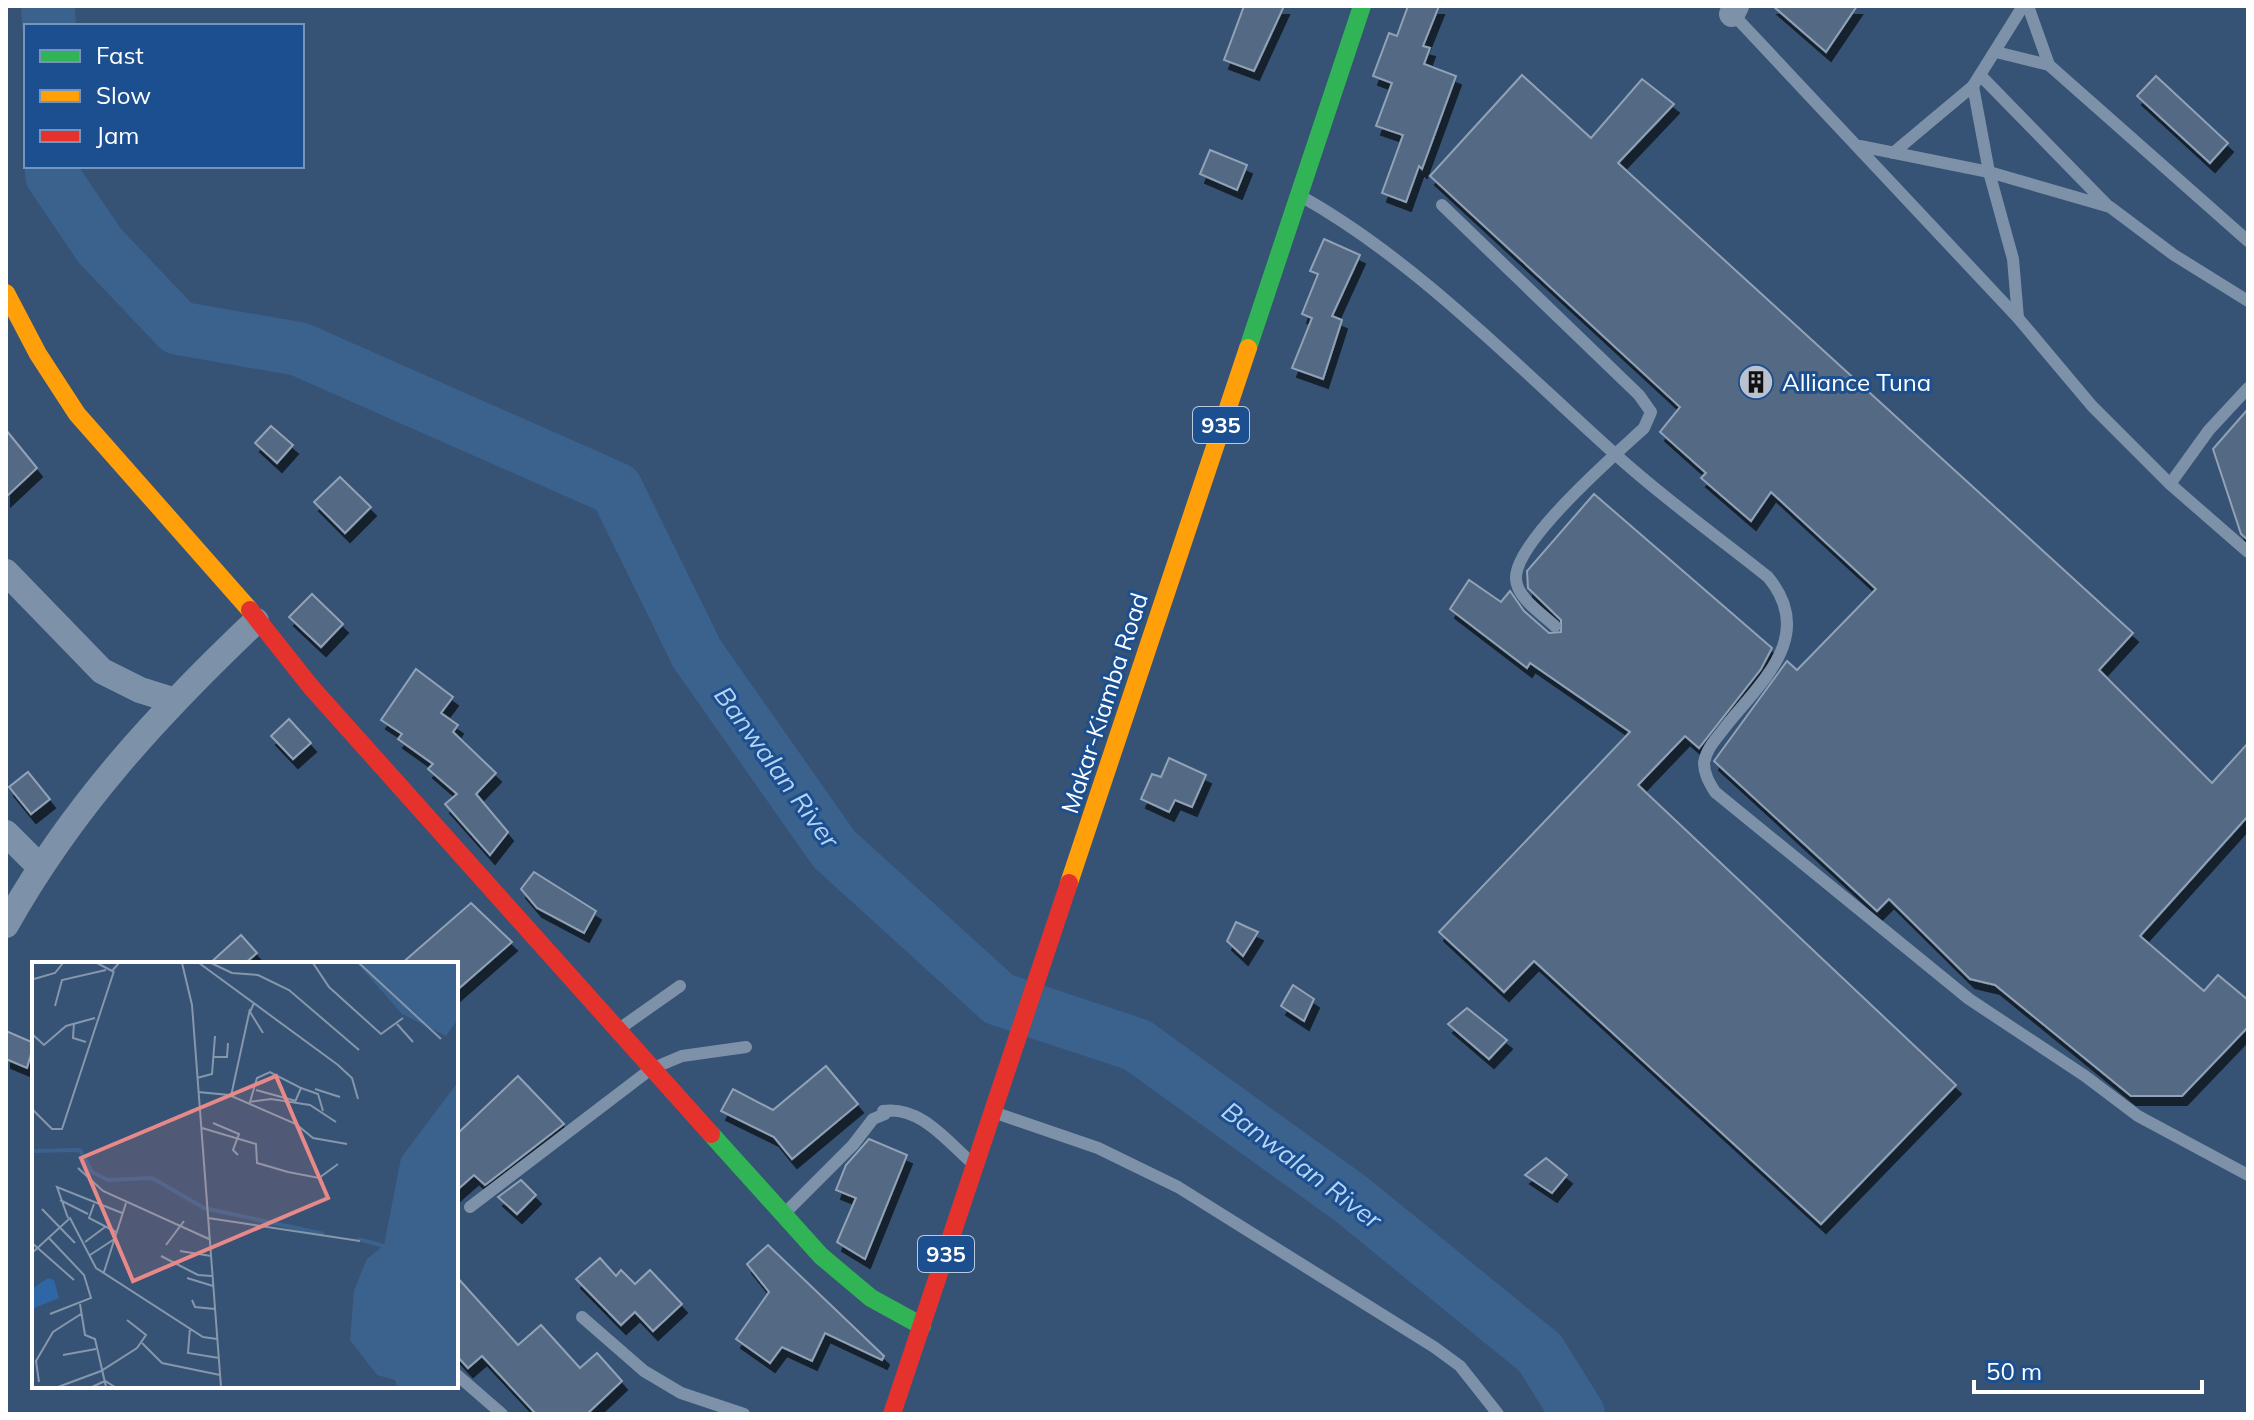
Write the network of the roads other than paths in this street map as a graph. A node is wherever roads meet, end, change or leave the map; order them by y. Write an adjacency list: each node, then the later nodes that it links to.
1 (1362, 6): 10 (main road, Makar-Kiamba Road / 935)
2 (2026, 6): 4 (lane); 5 (lane)
3 (1731, 9): 7 (lane)
4 (1996, 52): 5 (lane); 6 (lane)
5 (2049, 65): 13 (lane)
6 (1977, 81): 8 (lane); 9 (lane); 12 (lane)
7 (1860, 146): 8 (lane); 16 (lane)
8 (1893, 153): 9 (lane)
9 (1989, 172): 12 (lane); 16 (lane)
10 (1296, 193): 18 (lane); 32 (main road, Makar-Kiamba Road / 935)
11 (1442, 205): 18 (lane)
12 (2110, 207): 15 (lane)
13 (2248, 241)
14 (6, 293): 22 (main road)
15 (2248, 301)
16 (2018, 318): 19 (lane)
17 (2248, 388): 19 (lane)
18 (1615, 454): 23 (lane); 34 (lane)
19 (2170, 484): 20 (lane)
20 (2248, 552)
21 (6, 572): 24 (street)
22 (256, 621): 24 (street); 29 (main road)
23 (1555, 626)
24 (172, 700): 26 (street)
25 (6, 833): 26 (street)
26 (39, 866): 27 (street)
27 (6, 925)
28 (680, 986): 29 (lane)
29 (617, 1031): 31 (main road)
30 (746, 1047): 31 (lane)
31 (651, 1069): 35 (lane); 36 (main road)
32 (993, 1113): 33 (main road, Makar-Kiamba Road / 935); 43 (lane)
33 (975, 1167): 36 (lane); 38 (main road, Makar-Kiamba Road / 935)
34 (2248, 1175)
35 (470, 1207)
36 (783, 1215): 38 (main road)
37 (582, 1317): 41 (lane)
38 (922, 1326): 42 (main road, Makar-Kiamba Road / 935)
39 (458, 1376): 40 (lane)
40 (502, 1414)
41 (744, 1414)
42 (892, 1414)
43 (1498, 1414)

